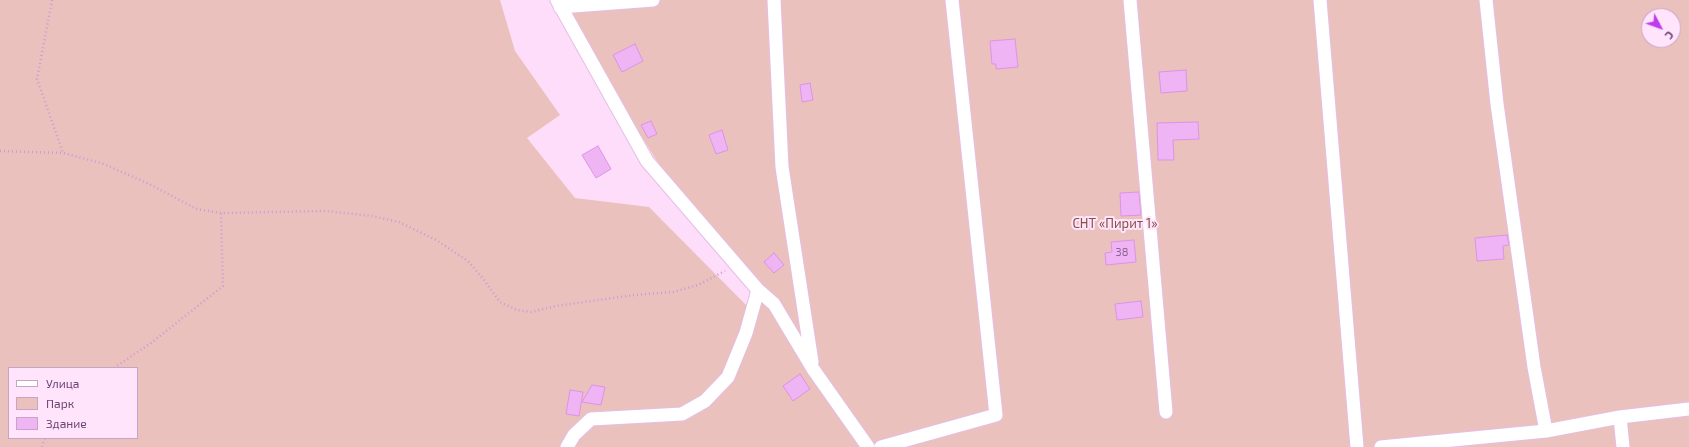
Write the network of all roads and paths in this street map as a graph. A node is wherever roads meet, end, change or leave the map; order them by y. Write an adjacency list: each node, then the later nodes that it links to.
1 (52, 0): 10 (path)
2 (653, 0): 8 (street)
3 (774, 0): 15 (street)
4 (952, 0): 22 (street)
5 (1130, 0): 17 (street)
6 (1320, 0): 23 (street)
7 (1486, 0): 19 (street)
8 (558, 3): 12 (street)
9 (0, 151): 10 (path)
10 (63, 153): 11 (path)
11 (221, 213): 12 (path); 14 (path)
12 (735, 263): 13 (street)
13 (758, 290): 15 (street); 20 (street)
14 (115, 367)
15 (813, 369): 21 (street)
16 (1689, 409): 18 (street)
17 (1166, 412)
18 (1620, 417): 19 (street); 25 (street)
19 (1546, 431): 24 (street)
20 (567, 447)
21 (868, 447)
22 (880, 447)
23 (1357, 447)
24 (1382, 447)
25 (1623, 447)

